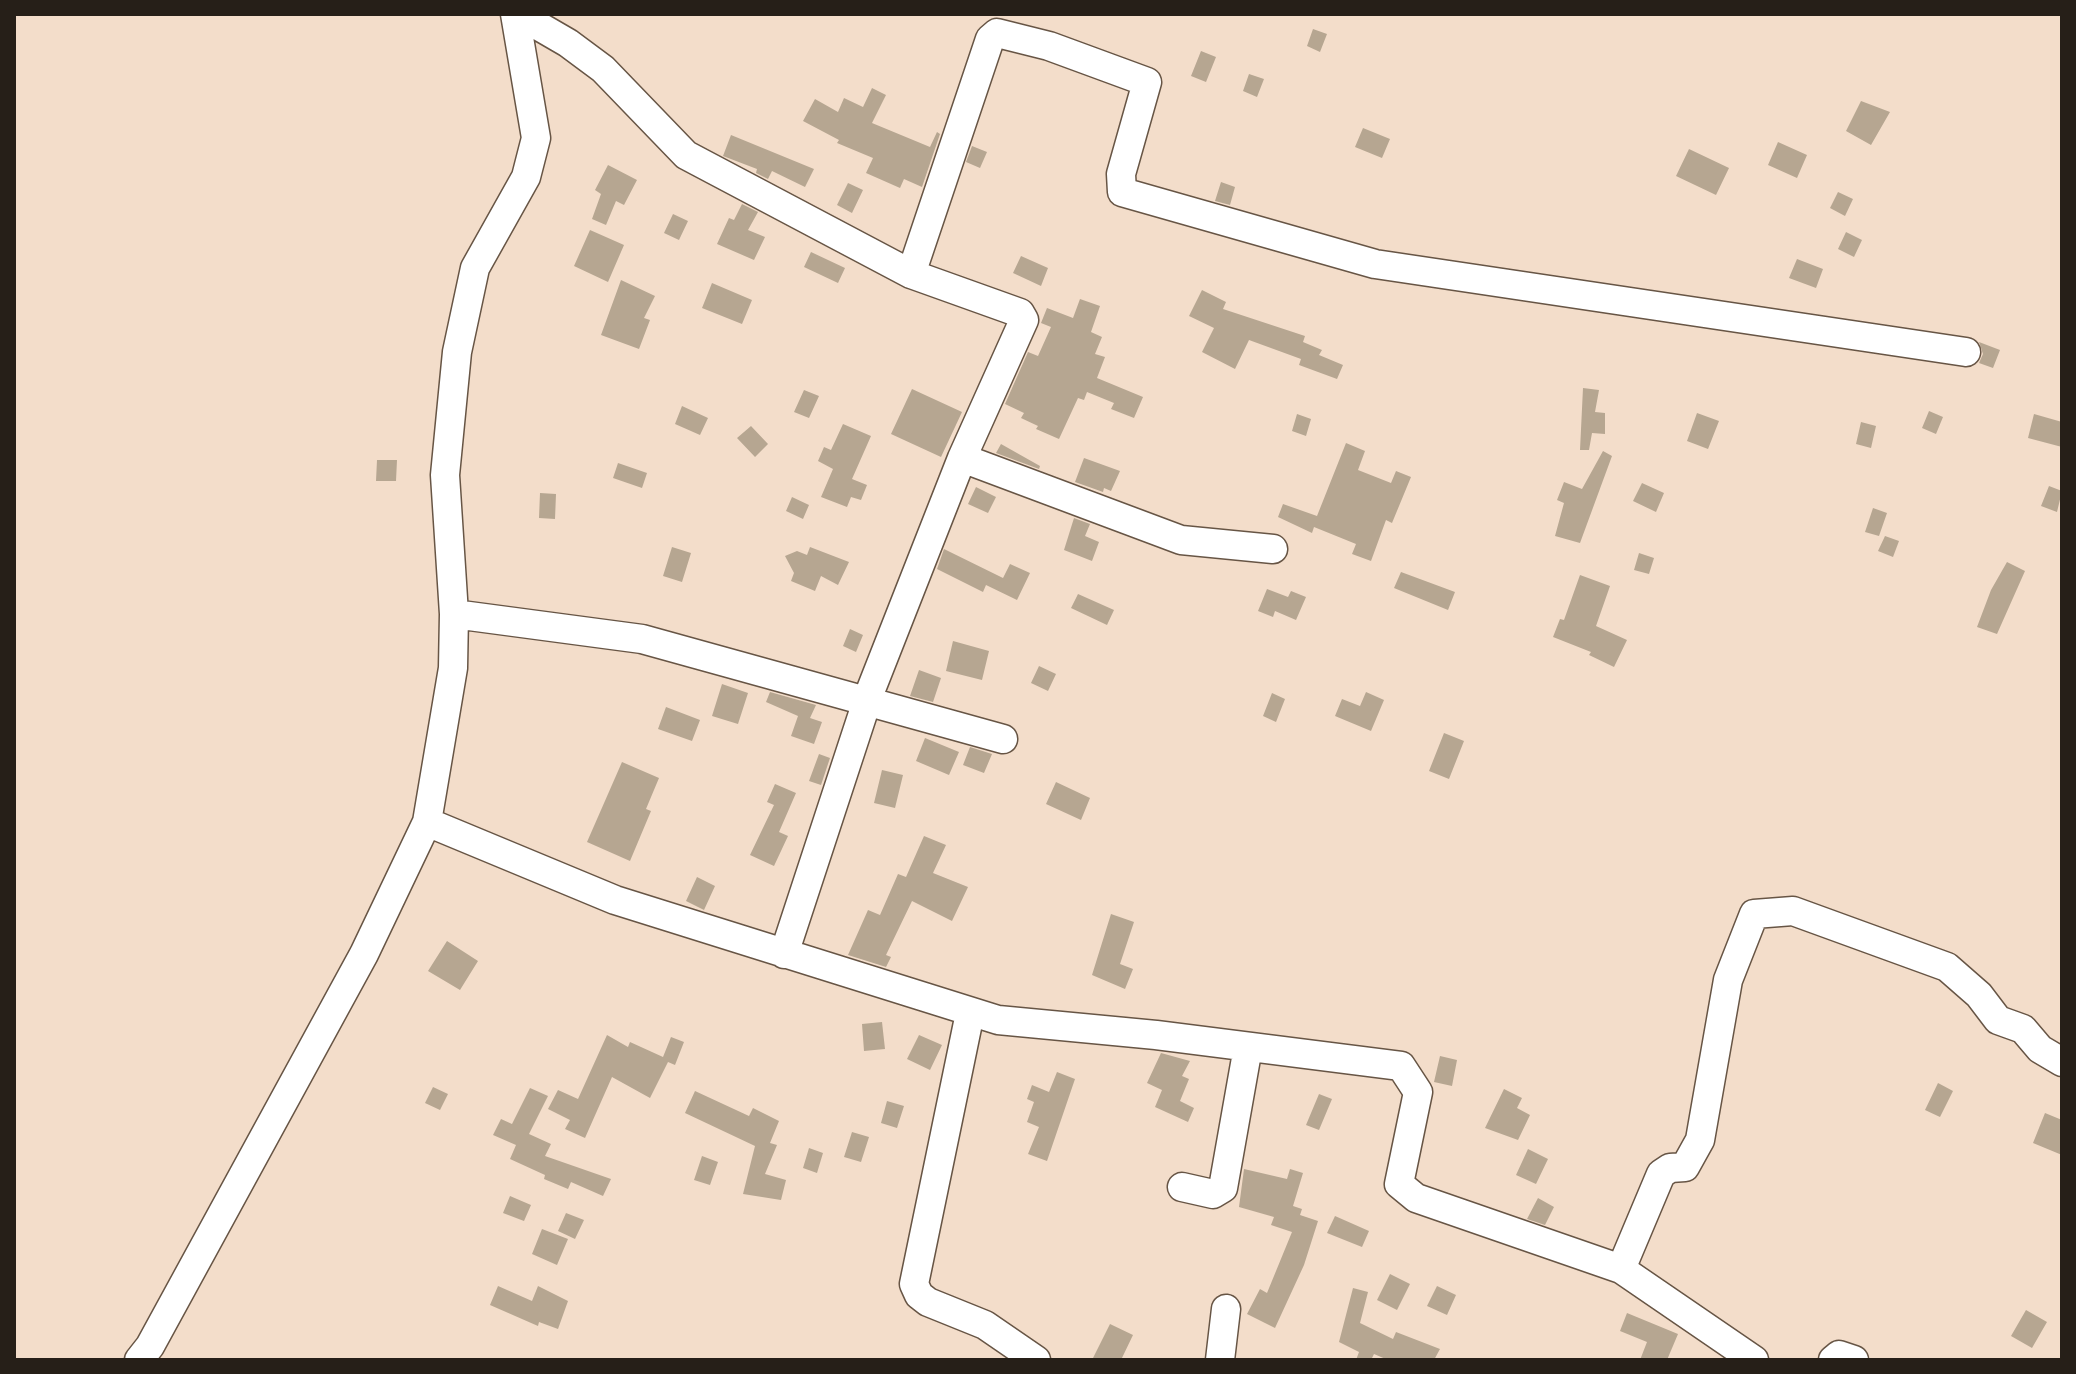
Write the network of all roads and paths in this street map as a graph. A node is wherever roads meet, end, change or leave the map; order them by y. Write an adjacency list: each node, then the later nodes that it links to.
1 (517, 14): 2 (street); 6 (street)
2 (911, 274): 3 (street); 4 (street)
3 (1966, 352)
4 (962, 458): 5 (street); 7 (street)
5 (1273, 549)
6 (454, 614): 7 (street); 9 (street)
7 (867, 701): 8 (street); 10 (street)
8 (1003, 739)
9 (427, 822): 10 (street); 17 (street)
10 (784, 954): 11 (street)
11 (970, 1013): 12 (street); 18 (street)
12 (1248, 1047): 14 (street); 15 (street)
13 (2062, 1062): 15 (street)
14 (1182, 1187)
15 (1621, 1269): 20 (street)
16 (1226, 1309): 19 (street)
17 (139, 1360)
18 (1036, 1360)
19 (1220, 1360)
20 (1754, 1360)
21 (1833, 1360): 22 (street)
22 (1854, 1360)

